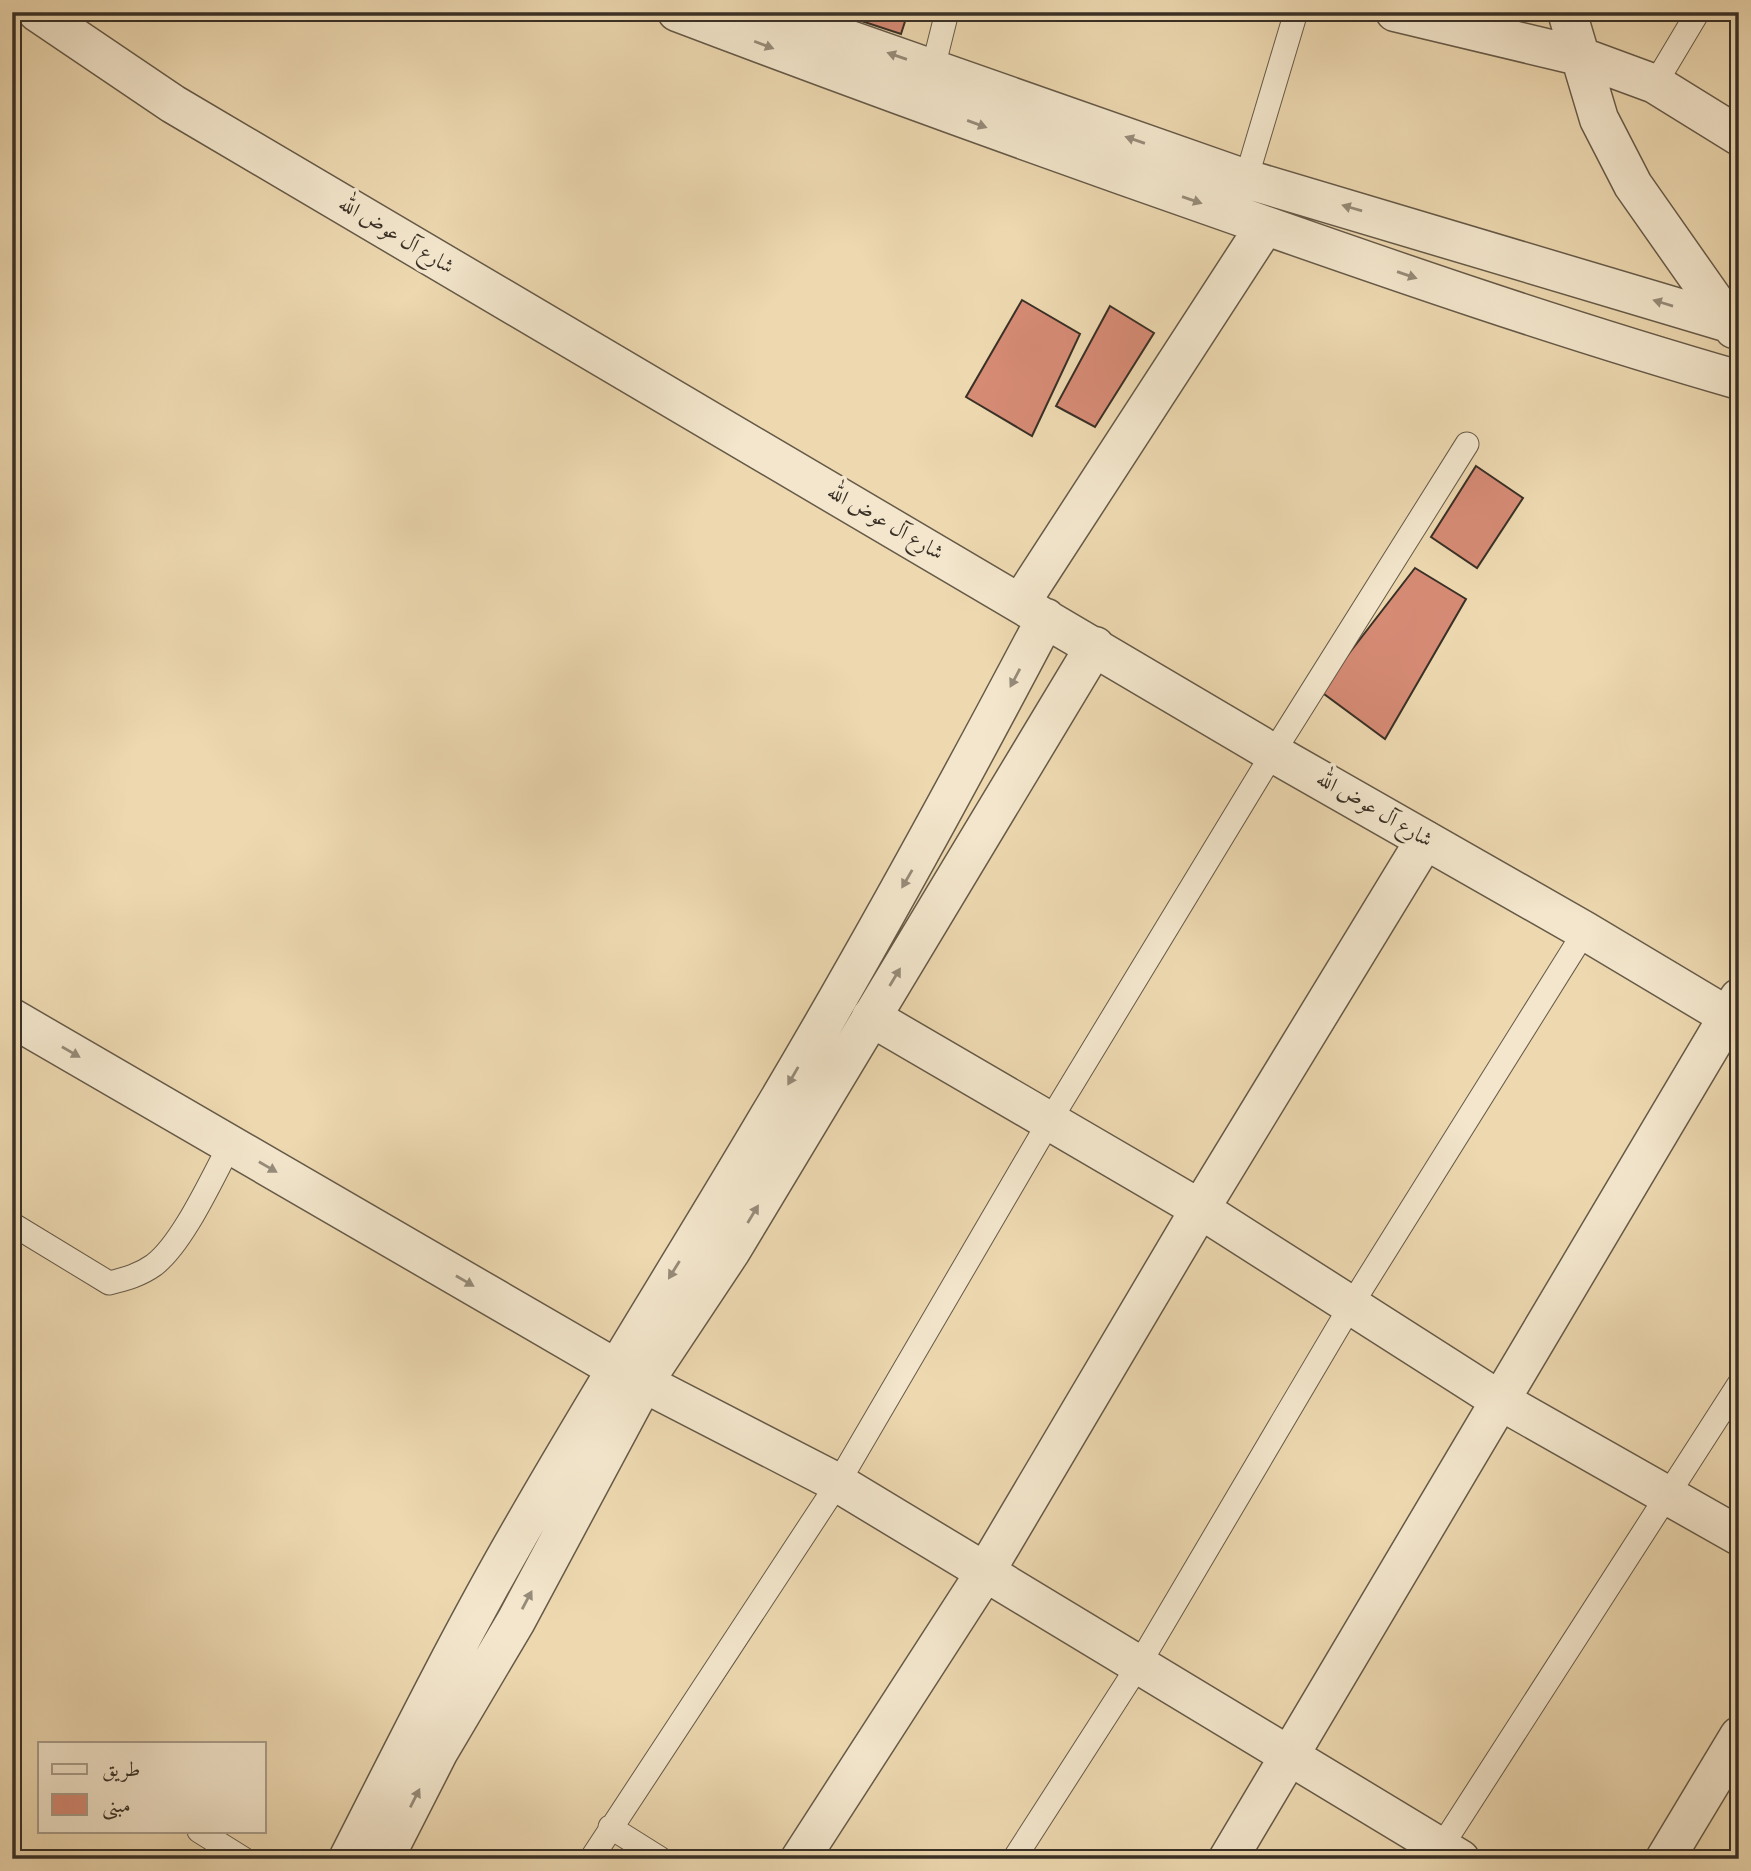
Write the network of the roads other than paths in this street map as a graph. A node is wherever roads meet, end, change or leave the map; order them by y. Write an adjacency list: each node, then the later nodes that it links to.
1 (35, 12): 9 (street); 19 (street, شارع آل عوض الله)
2 (677, 12): 15 (street, one-way to 15)
3 (770, 12): 11 (street, one-way to 3)
4 (947, 12): 11 (lane)
5 (1296, 12): 14 (lane)
6 (1395, 12): 10 (street)
7 (1567, 12): 10 (street)
8 (1698, 12): 12 (lane)
9 (12, 21)
10 (1579, 56): 12 (street); 16 (street)
11 (933, 68): 14 (street, one-way to 11)
12 (1655, 84): 13 (street)
13 (1739, 136)
14 (1246, 179): 16 (street, one-way to 14)
15 (1265, 226): 17 (street, one-way to 17); 19 (street)
16 (1735, 320)
17 (1739, 380)
18 (1467, 444): 21 (lane)
19 (1033, 610): 20 (street, شارع آل عوض الله); 32 (street, one-way to 32)
20 (1095, 646): 21 (street, شارع آل عوض الله); 25 (street, one-way to 20)
21 (1273, 753): 22 (street, شارع آل عوض الله); 27 (lane)
22 (1425, 840): 23 (street, شارع آل عوض الله); 29 (street)
23 (1585, 931): 24 (street, شارع آل عوض الله); 31 (lane)
24 (1735, 1012): 34 (street)
25 (871, 1017): 27 (street); 32 (street, one-way to 25)
26 (12, 1018): 28 (street, one-way to 28)
27 (1049, 1122): 29 (street); 35 (lane)
28 (230, 1144): 30 (lane); 32 (street, one-way to 32)
29 (1200, 1209): 31 (street); 38 (street)
30 (12, 1224)
31 (1350, 1307): 34 (street); 39 (lane)
32 (630, 1375): 35 (street); 46 (street); 47 (street, one-way to 32)
33 (1739, 1384): 36 (lane)
34 (1499, 1400): 36 (street); 41 (street)
35 (838, 1483): 38 (street); 42 (lane)
36 (1670, 1496): 37 (street); 44 (lane)
37 (1739, 1536)
38 (984, 1574): 39 (street); 50 (street)
39 (1138, 1666): 41 (street); 51 (lane)
40 (1739, 1736): 53 (street)
41 (1290, 1756): 44 (street); 52 (street)
42 (610, 1827): 48 (lane); 49 (lane)
43 (201, 1832): 45 (lane)
44 (1445, 1855)
45 (244, 1859)
46 (348, 1859)
47 (383, 1859)
48 (591, 1859)
49 (660, 1859)
50 (800, 1859)
51 (1014, 1859)
52 (1228, 1859)
53 (1665, 1859)

